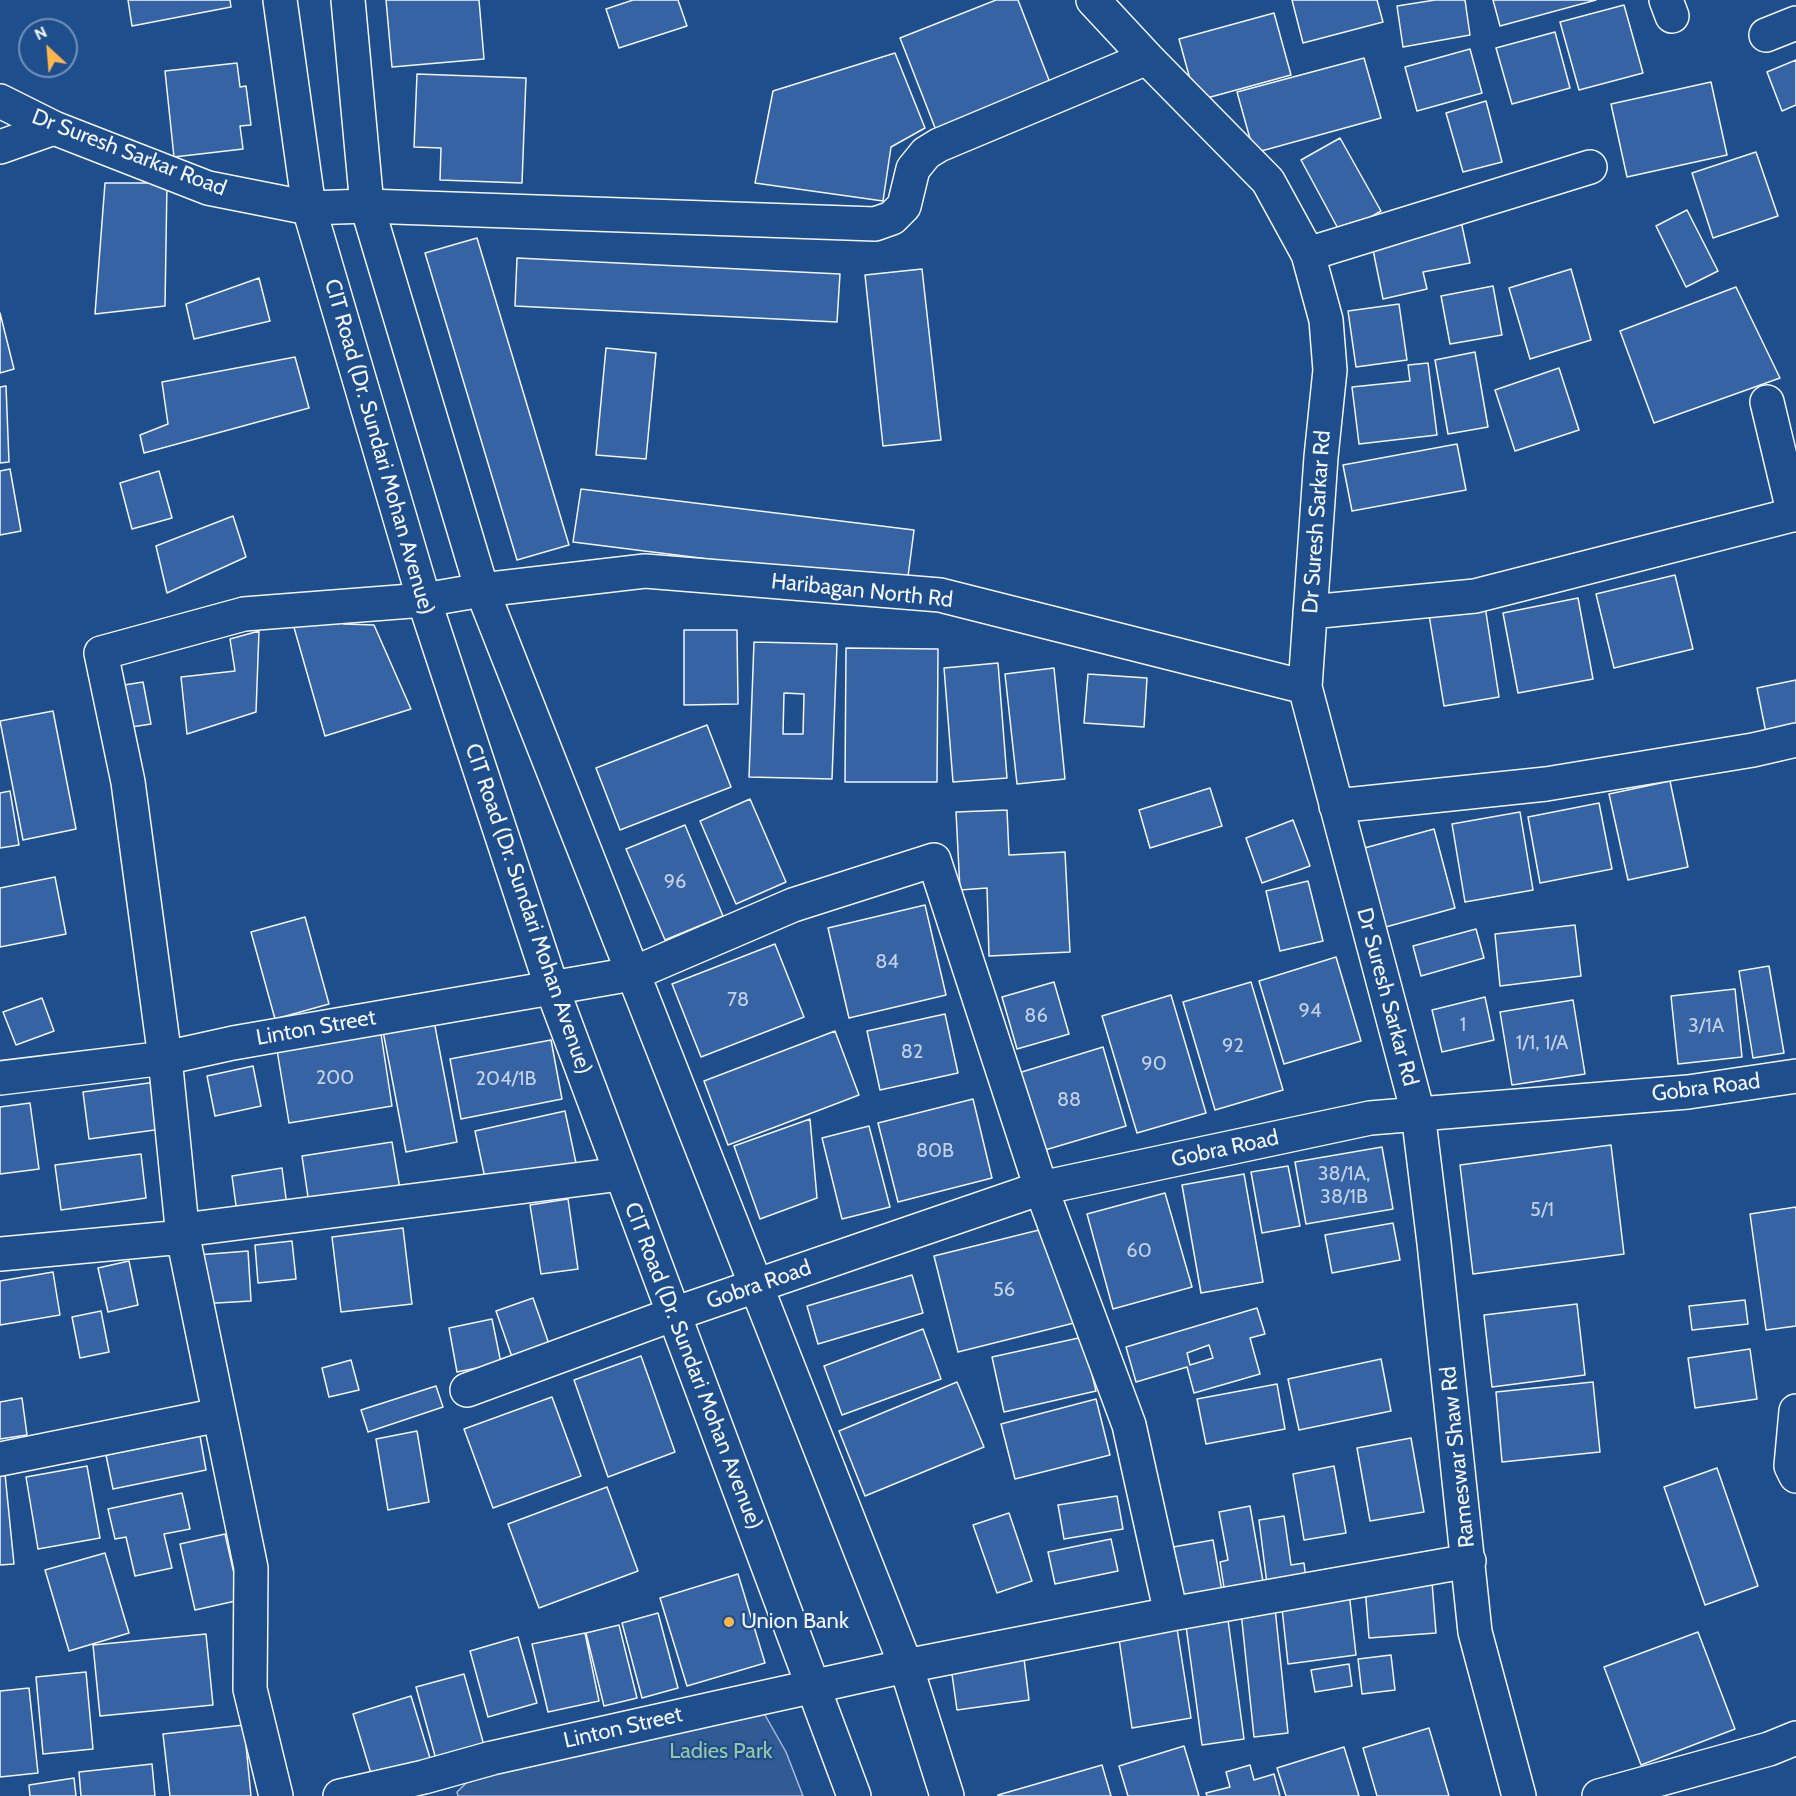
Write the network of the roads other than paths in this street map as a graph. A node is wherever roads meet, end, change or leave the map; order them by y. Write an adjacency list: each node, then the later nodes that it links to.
1 (280, 0): 12 (street, CIT Road (Dr. Sundari Mohan Avenue))
2 (348, 0): 11 (street)
3 (1093, 0): 6 (street, Dr Suresh Sarkar Rd)
4 (1796, 23): 5 (street)
5 (1766, 35)
6 (1147, 58): 11 (street, Dr Suresh Sarkar Road); 13 (street, Dr Suresh Sarkar Rd)
7 (0, 101): 8 (street, Dr Suresh Sarkar Road)
8 (54, 128): 9 (street); 12 (street, Dr Suresh Sarkar Road)
9 (0, 147)
10 (1590, 167): 13 (street)
11 (367, 206): 12 (street, Dr Suresh Sarkar Road); 16 (street)
12 (309, 208): 17 (street, CIT Road (Dr. Sundari Mohan Avenue))
13 (1308, 254): 18 (street, Dr Suresh Sarkar Rd)
14 (1767, 402): 15 (street)
15 (1795, 515): 18 (street)
16 (482, 590): 17 (street, Haribagan North Rd); 19 (street, Haribagan North Rd); 22 (street)
17 (424, 600): 23 (street, CIT Road (Dr. Sundari Mohan Avenue)); 24 (street, Haribagan North Rd)
18 (1310, 612): 19 (street, Dr Suresh Sarkar Rd)
19 (1305, 687): 21 (street, Dr Suresh Sarkar Rd)
20 (1796, 740): 21 (street)
21 (1336, 806): 27 (street, Dr Suresh Sarkar Rd)
22 (632, 974): 23 (street, Linton Street); 29 (street); 32 (street)
23 (552, 988): 24 (street, Linton Street); 28 (street, CIT Road (Dr. Sundari Mohan Avenue))
24 (165, 1058): 26 (street, Linton Street); 30 (street)
25 (1796, 1076): 27 (street, Gobra Road)
26 (0, 1078)
27 (1418, 1113): 29 (street, Gobra Road); 39 (street, Rameswar Shaw Rd)
28 (621, 1174): 30 (street); 33 (street, CIT Road (Dr. Sundari Mohan Avenue))
29 (1041, 1188): 32 (street, Gobra Road); 40 (street)
30 (183, 1233): 31 (street); 36 (street)
31 (0, 1254)
32 (757, 1285): 33 (street, Gobra Road); 41 (street)
33 (674, 1314): 34 (street, Gobra Road); 42 (street, CIT Road (Dr. Sundari Mohan Avenue))
34 (467, 1390)
35 (1796, 1411): 38 (street)
36 (219, 1415): 37 (street); 45 (street)
37 (0, 1459)
38 (1796, 1476)
39 (1469, 1561): 40 (street); 49 (street, Rameswar Shaw Rd)
40 (1172, 1614): 41 (street)
41 (906, 1666): 42 (street, Linton Street); 48 (street)
42 (813, 1686): 44 (street, Linton Street); 47 (street, CIT Road (Dr. Sundari Mohan Avenue))
43 (1796, 1738): 50 (street)
44 (426, 1786): 46 (street, Linton Street)
45 (276, 1796)
46 (340, 1796)
47 (854, 1796)
48 (947, 1796)
49 (1520, 1796)
50 (1599, 1796)

